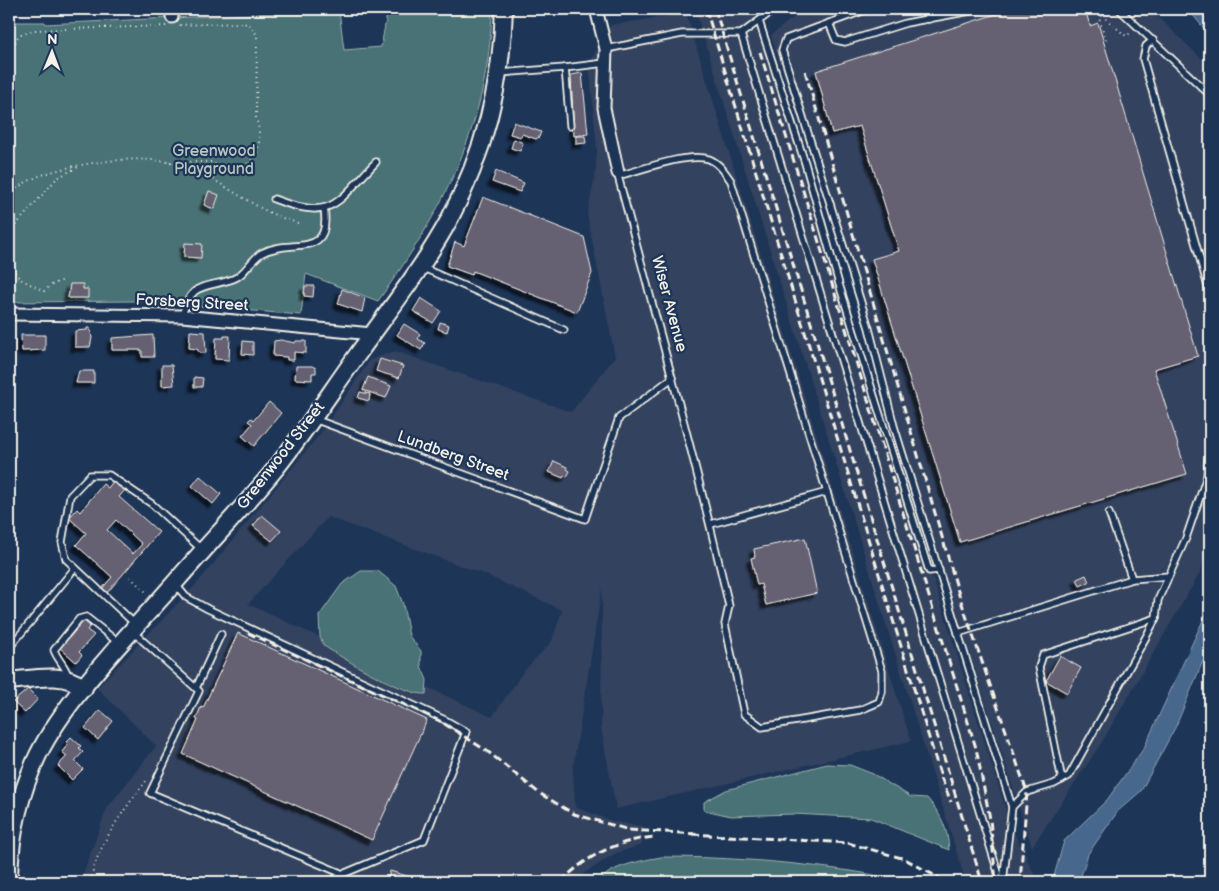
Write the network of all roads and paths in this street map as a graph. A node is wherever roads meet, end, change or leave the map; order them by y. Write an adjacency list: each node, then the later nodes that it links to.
1 (504, 9): 22 (main road, Greenwood Street)
2 (596, 9): 18 (street, Wiser Avenue)
3 (775, 9): 12 (lane)
4 (868, 9): 13 (lane)
5 (926, 9): 11 (lane)
6 (981, 9): 9 (lane)
7 (1094, 9): 10 (path)
8 (1119, 9): 14 (lane)
9 (955, 11): 11 (lane)
10 (1098, 13): 14 (path); 17 (path)
11 (929, 19): 13 (lane)
12 (759, 21): 15 (lane); 50 (lane)
13 (829, 23): 50 (lane)
14 (1136, 25): 16 (lane)
15 (741, 34): 18 (lane); 73 (lane)
16 (1152, 40): 23 (lane); 37 (lane)
17 (1104, 41)
18 (606, 49): 20 (street, Wiser Avenue)
19 (9, 56): 25 (path)
20 (605, 63): 21 (lane); 28 (street, Wiser Avenue)
21 (565, 68): 22 (lane); 24 (lane)
22 (499, 73): 35 (main road, Greenwood Street)
23 (1210, 95)
24 (570, 126)
25 (170, 162): 27 (path); 32 (path)
26 (376, 162): 31 (lane)
27 (80, 166): 29 (path); 33 (path)
28 (618, 175): 42 (lane, Wiser Avenue); 45 (lane)
29 (9, 195)
30 (274, 199): 31 (lane)
31 (324, 208): 39 (lane)
32 (298, 223)
33 (9, 233)
34 (9, 264): 36 (path)
35 (419, 266): 40 (lane); 41 (main road, Greenwood Street)
36 (64, 280)
37 (1210, 294)
38 (9, 314): 39 (street, Forsberg Street)
39 (182, 316): 41 (street, Forsberg Street)
40 (564, 330)
41 (372, 334): 43 (main road, Greenwood Street)
42 (672, 378): 43 (lane, Lundberg Street); 47 (lane, Wiser Avenue)
43 (312, 418): 48 (main road, Greenwood Street)
44 (1210, 437): 51 (lane)
45 (827, 492): 47 (lane); 47 (lane, Wiser Avenue)
46 (1109, 513): 53 (lane)
47 (710, 524)
48 (203, 550): 49 (lane); 54 (main road, Greenwood Street)
49 (75, 568): 57 (lane); 61 (lane)
50 (939, 570): 58 (lane)
51 (1169, 576): 53 (lane); 56 (lane)
52 (130, 577): 55 (path)
53 (1132, 579): 58 (lane)
54 (174, 583): 57 (main road, Greenwood Street); 70 (lane)
55 (149, 595)
56 (1156, 618): 66 (lane); 66 (lane)
57 (135, 628): 60 (main road, Greenwood Street); 64 (lane)
58 (958, 633): 67 (lane)
59 (221, 634): 64 (lane)
60 (121, 644): 63 (main road, Greenwood Street); 63 (lane)
61 (9, 648)
62 (9, 681): 63 (main road)
63 (77, 684): 69 (main road, Greenwood Street)
64 (196, 688): 70 (lane)
65 (149, 777): 71 (path)
66 (1062, 780): 67 (lane)
67 (1012, 807): 73 (lane)
68 (1210, 837): 74 (path)
69 (9, 874)
70 (343, 874): 72 (lane)
71 (91, 882)
72 (330, 882)
73 (1002, 882)
74 (1203, 882)

